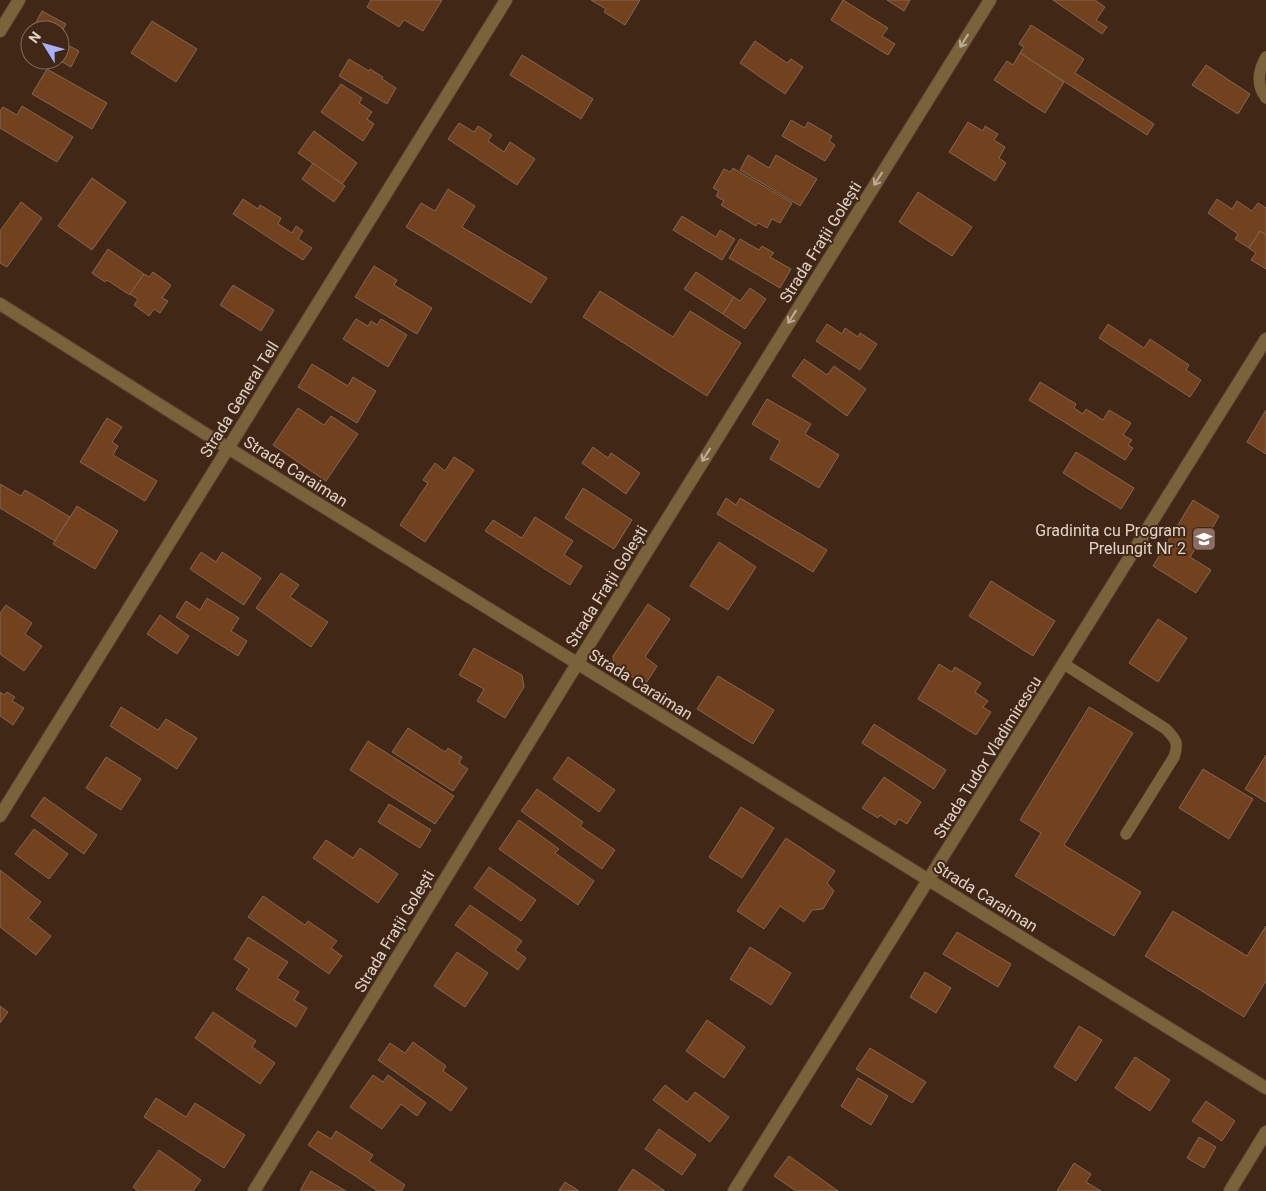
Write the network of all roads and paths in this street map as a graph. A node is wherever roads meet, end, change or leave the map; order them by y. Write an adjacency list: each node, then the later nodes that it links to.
1 (19, 0): 4 (street)
2 (506, 0): 9 (street, Strada General Tell)
3 (990, 0): 10 (street, Strada Frații Golești, one-way to 10)
4 (0, 30)
5 (1266, 57): 6 (lane)
6 (1266, 98)
7 (0, 304): 9 (street, Strada Caraiman)
8 (1266, 339): 11 (street, Strada Tudor Vladimirescu)
9 (228, 448): 10 (street, Strada Caraiman); 12 (street, Strada General Tell)
10 (577, 664): 14 (street, Strada Caraiman); 17 (street, Strada Frații Golești)
11 (1064, 664): 13 (lane); 14 (street, Strada Tudor Vladimirescu)
12 (0, 816)
13 (1126, 834)
14 (929, 880): 15 (street, Strada Caraiman); 18 (street, Strada Tudor Vladimirescu)
15 (1266, 1088)
16 (1266, 1132): 19 (street)
17 (254, 1191)
18 (734, 1191)
19 (1230, 1191)

